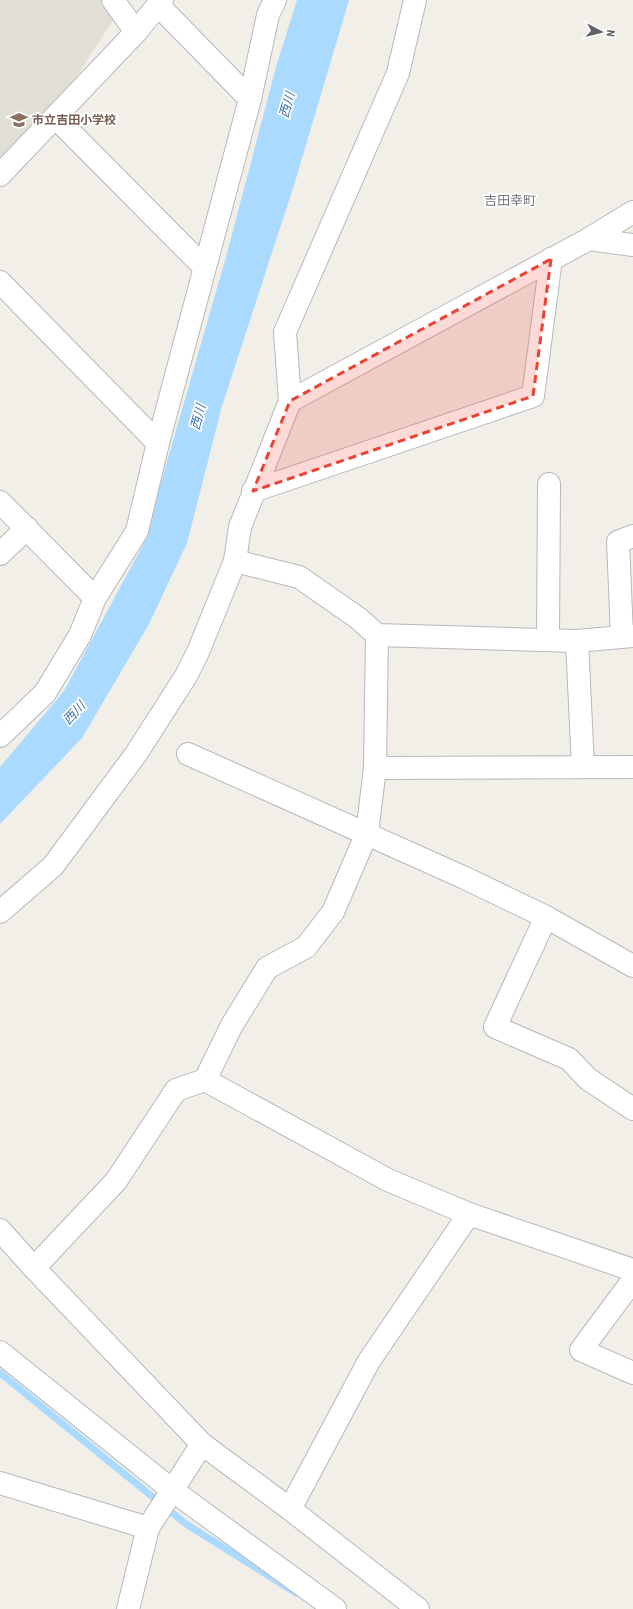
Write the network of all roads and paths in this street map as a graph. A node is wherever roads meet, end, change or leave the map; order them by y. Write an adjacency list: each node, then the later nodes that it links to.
1 (113, 0): 5 (street)
2 (275, 0): 6 (street)
3 (415, 0): 15 (street)
4 (160, 2): 5 (street); 6 (street)
5 (136, 32): 7 (street)
6 (250, 99): 13 (street)
7 (55, 117): 8 (street); 13 (street)
8 (0, 175)
9 (633, 212): 10 (street)
10 (589, 240): 11 (street); 12 (street)
11 (633, 245)
12 (551, 259): 15 (street); 18 (street)
13 (204, 267): 16 (street)
14 (0, 282): 16 (street)
15 (290, 401): 18 (street)
16 (158, 444): 24 (street)
17 (549, 484): 27 (street)
18 (254, 492): 23 (street)
19 (0, 502): 20 (street)
20 (26, 528): 22 (street); 24 (street)
21 (633, 536): 26 (street)
22 (0, 554)
23 (235, 561): 25 (street); 35 (street)
24 (95, 598): 29 (street)
25 (376, 635): 27 (street); 33 (street)
26 (627, 636): 28 (street)
27 (548, 640): 28 (street)
28 (577, 641): 31 (street)
29 (2, 730)
30 (188, 754): 34 (street)
31 (583, 767): 32 (street); 33 (street)
32 (633, 767)
33 (375, 768): 34 (street)
34 (367, 833): 36 (street); 38 (street)
35 (0, 912)
36 (546, 917): 37 (street); 39 (street)
37 (633, 966)
38 (205, 1080): 40 (street); 42 (street)
39 (633, 1109)
40 (468, 1214): 43 (street); 50 (street)
41 (0, 1230): 42 (street)
42 (34, 1268): 47 (street)
43 (633, 1270)
44 (633, 1280): 46 (street)
45 (0, 1352): 49 (street)
46 (633, 1372)
47 (202, 1444): 49 (street); 50 (street)
48 (0, 1483): 51 (street)
49 (172, 1490): 51 (street); 53 (street)
50 (290, 1508): 54 (street)
51 (148, 1528): 52 (street)
52 (128, 1609)
53 (335, 1609)
54 (418, 1609)

